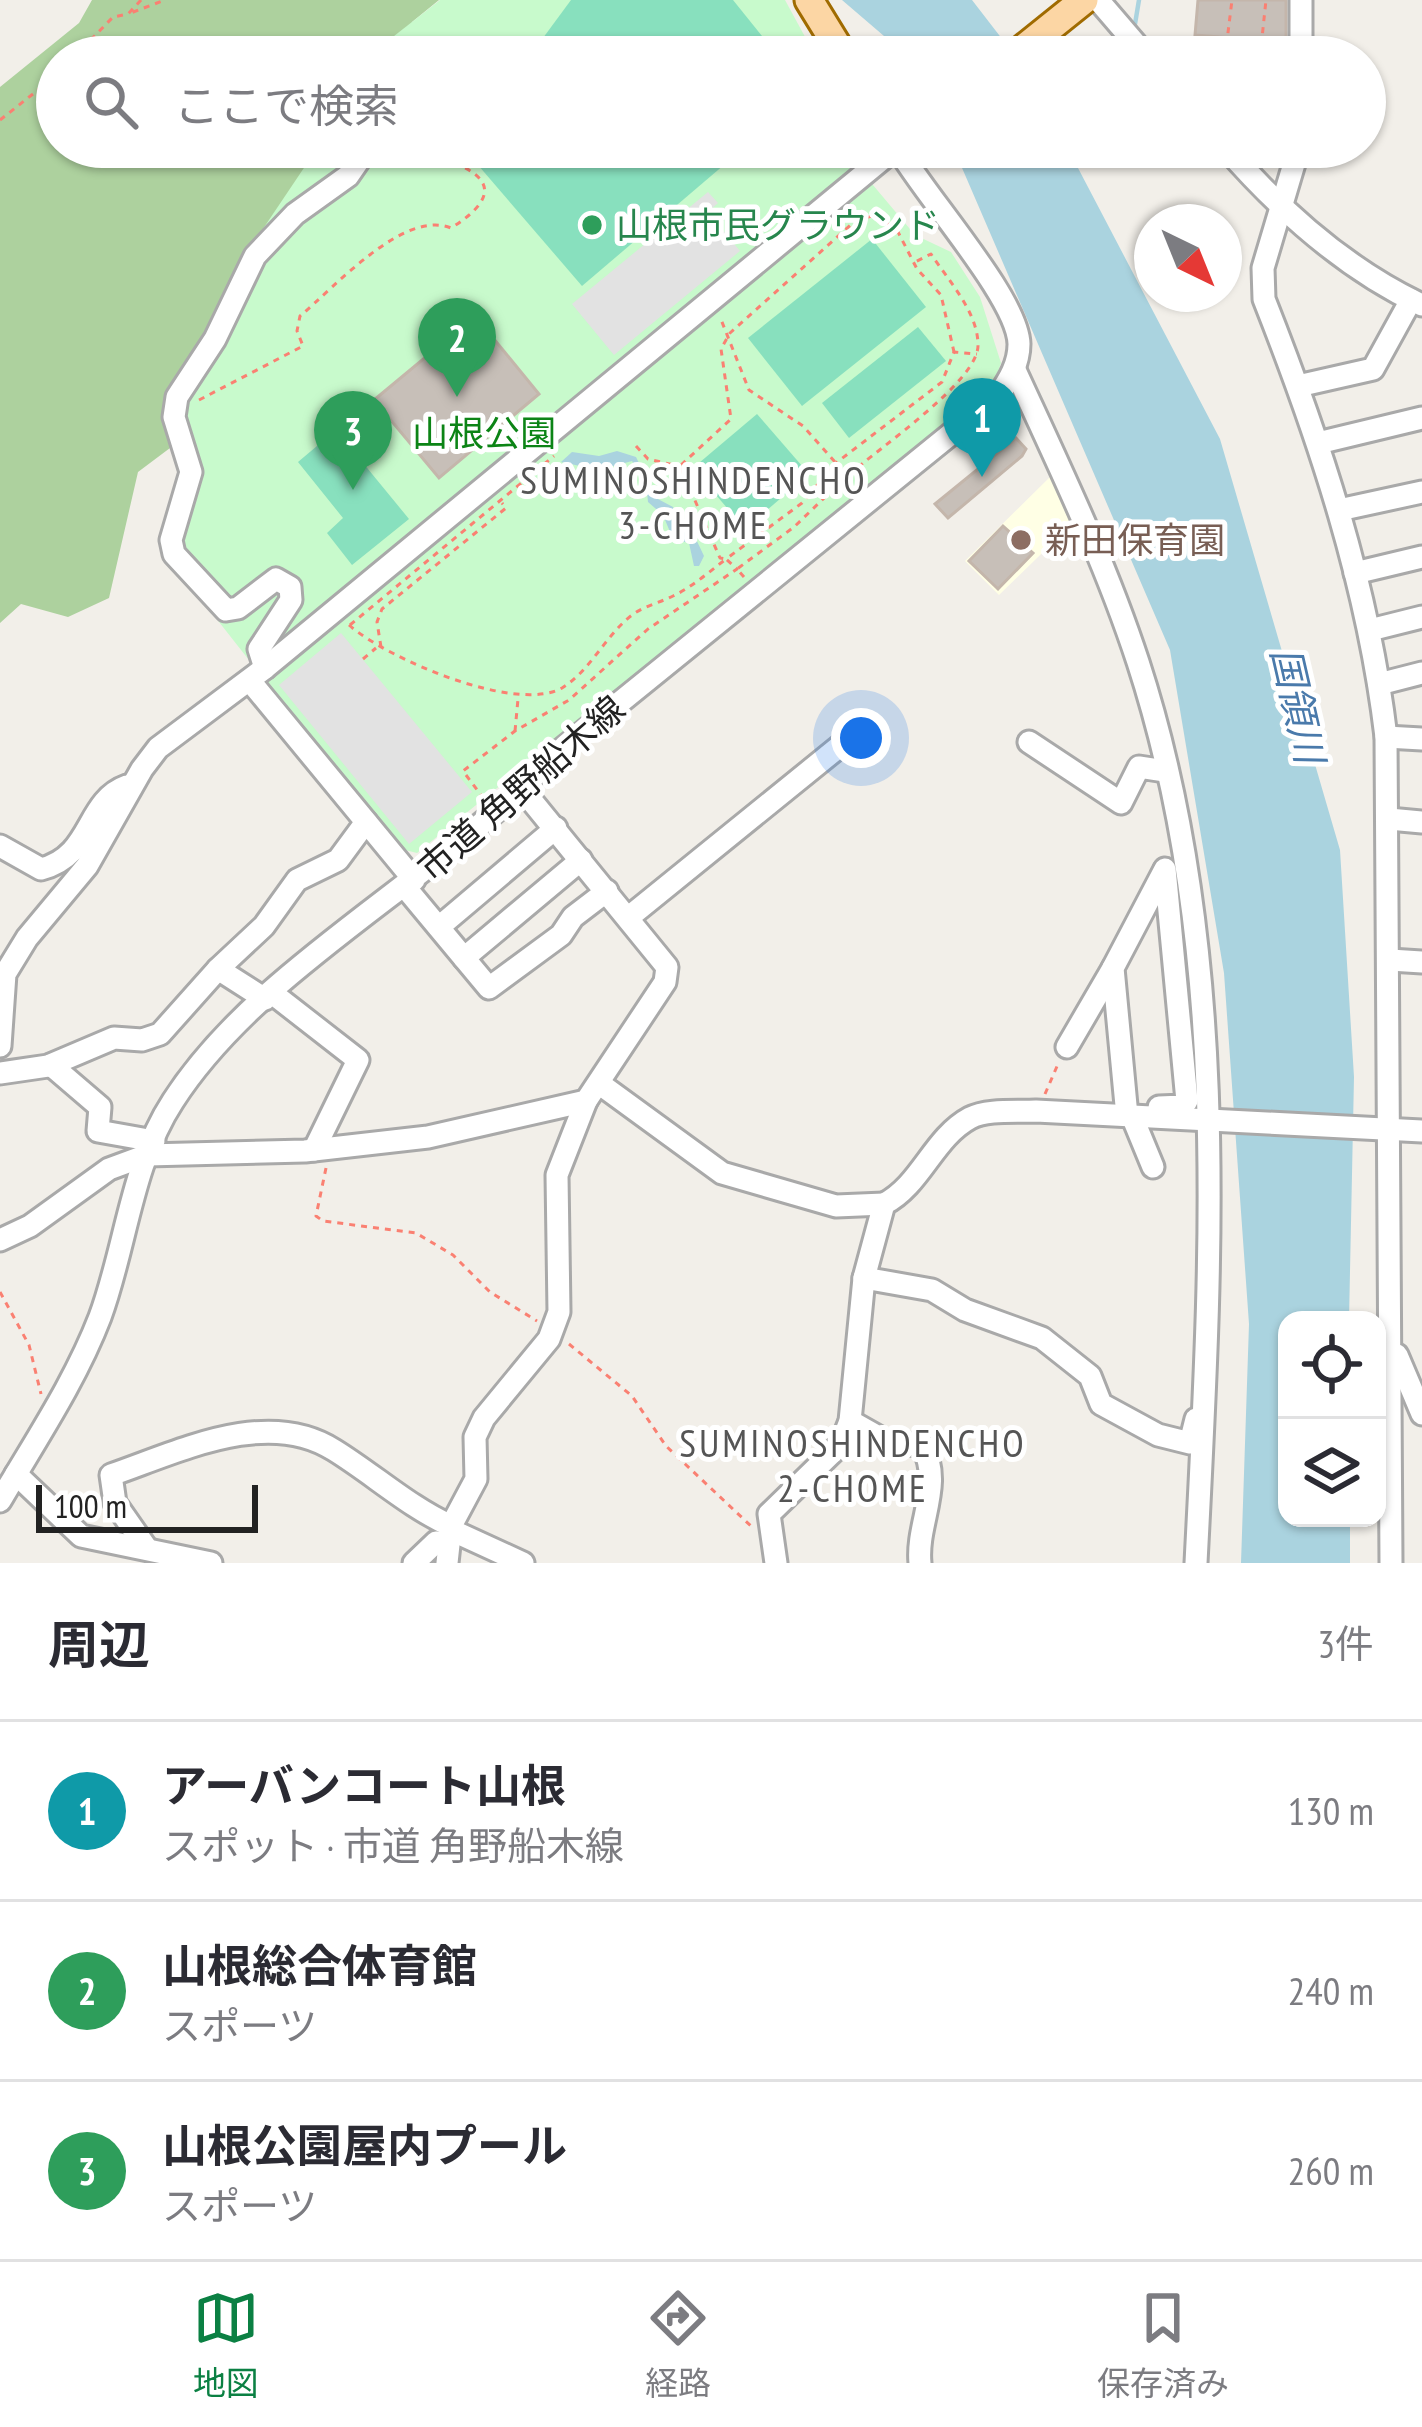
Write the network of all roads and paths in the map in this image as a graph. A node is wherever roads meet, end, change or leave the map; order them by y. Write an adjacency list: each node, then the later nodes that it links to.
1 (141, 0): 8 (path)
2 (165, 0): 8 (path)
3 (808, 0): 10 (main road)
4 (1232, 0): 13 (path)
5 (1266, 0): 14 (path)
6 (1301, 0): 15 (street)
7 (1084, 2): 11 (main road); 12 (street)
8 (128, 14): 9 (path)
9 (94, 36)
10 (831, 36)
11 (1040, 36)
12 (1123, 36)
13 (1228, 36)
14 (1262, 36)
15 (1301, 36)
16 (36, 92): 17 (path)
17 (0, 121)
18 (354, 168): 35 (street)
19 (472, 168): 35 (path)
20 (872, 168): 36 (street)
21 (911, 168): 30 (street)
22 (1245, 168): 24 (street)
23 (1293, 168): 24 (street)
24 (1281, 207): 26 (street); 31 (street)
25 (914, 263): 27 (path); 28 (path); 29 (path)
26 (1417, 302): 31 (street)
27 (730, 333): 32 (path); 33 (path)
28 (954, 352): 29 (path); 39 (path)
29 (977, 354): 41 (path)
30 (1015, 370): 62 (street); 64 (street, 市道 角野船木線)
31 (1298, 386): 37 (street)
32 (749, 389): 33 (path); 39 (path)
33 (732, 394): 40 (path)
34 (1422, 418): 37 (street)
35 (175, 421): 54 (street)
36 (542, 441): 43 (path); 54 (street)
37 (1318, 443): 44 (street)
38 (636, 446): 40 (path)
39 (836, 463): 41 (path); 46 (path)
40 (680, 466): 46 (path)
41 (847, 476): 47 (path)
42 (1422, 492): 44 (street)
43 (500, 501): 51 (path); 51 (path)
44 (1339, 510): 48 (street)
45 (1422, 557): 48 (street)
46 (726, 559): 47 (path); 56 (path)
47 (736, 569): 57 (path)
48 (1355, 573): 50 (street)
49 (1422, 617): 50 (street)
50 (1370, 630): 55 (street)
51 (380, 648): 52 (path); 56 (path)
52 (363, 659)
53 (1422, 674): 55 (street)
54 (258, 675): 63 (street); 67 (street)
55 (1379, 684): 59 (street)
56 (518, 697): 57 (path)
57 (515, 731): 65 (path)
58 (856, 734): 76 (street)
59 (1385, 737): 60 (street); 66 (street)
60 (1422, 739)
61 (1029, 742): 62 (street)
62 (1165, 771): 70 (street)
63 (133, 785): 71 (street); 84 (street)
64 (522, 789): 65 (street, 市道 角野船木線); 69 (street)
65 (494, 813): 74 (street, 市道 角野船木線)
66 (1389, 819): 68 (street); 79 (street)
67 (366, 821): 74 (street); 82 (street)
68 (1422, 822)
69 (556, 828): 72 (street); 77 (street)
70 (1180, 838): 73 (street); 91 (street)
71 (0, 846)
72 (580, 860): 75 (street); 78 (street)
73 (1165, 868): 81 (street); 90 (street)
74 (410, 883): 77 (street); 83 (street, 市道 角野船木線)
75 (607, 891): 76 (street); 78 (street)
76 (629, 917): 88 (street)
77 (439, 927): 78 (street)
78 (464, 958)
79 (1390, 959): 80 (street); 92 (street)
80 (1422, 962)
81 (1113, 968): 85 (street); 90 (street)
82 (218, 970): 83 (street); 86 (street)
83 (268, 996): 94 (street, 市道 角野船木線); 95 (street)
84 (0, 1046)
85 (1067, 1047): 89 (path)
86 (51, 1065): 87 (street); 94 (street)
87 (0, 1073)
88 (593, 1092): 95 (street); 97 (street); 109 (street)
89 (1040, 1111): 90 (street); 97 (street)
90 (1128, 1113): 91 (street); 96 (street)
91 (1211, 1120): 92 (street); 102 (street)
92 (1387, 1126): 93 (street); 101 (street)
93 (1422, 1131)
94 (150, 1148): 95 (street); 98 (street); 103 (street, 市道 角野船木線)
95 (314, 1150)
96 (1153, 1167)
97 (884, 1204): 99 (street)
98 (0, 1240)
99 (864, 1278): 102 (street); 105 (street)
100 (0, 1292): 103 (path)
101 (1390, 1344): 104 (street); 117 (street)
102 (1204, 1402): 116 (street)
103 (52, 1412): 107 (street, 市道 角野船木線)
104 (1422, 1414)
105 (850, 1421): 114 (street); 115 (street)
106 (0, 1452): 107 (street)
107 (18, 1471): 108 (street, 市道 角野船木線); 110 (street)
108 (0, 1501)
109 (449, 1540): 110 (street); 112 (street); 113 (street)
110 (145, 1546): 111 (street)
111 (211, 1563)
112 (414, 1563)
113 (523, 1563)
114 (776, 1563)
115 (920, 1563)
116 (1196, 1563)
117 (1390, 1563)

